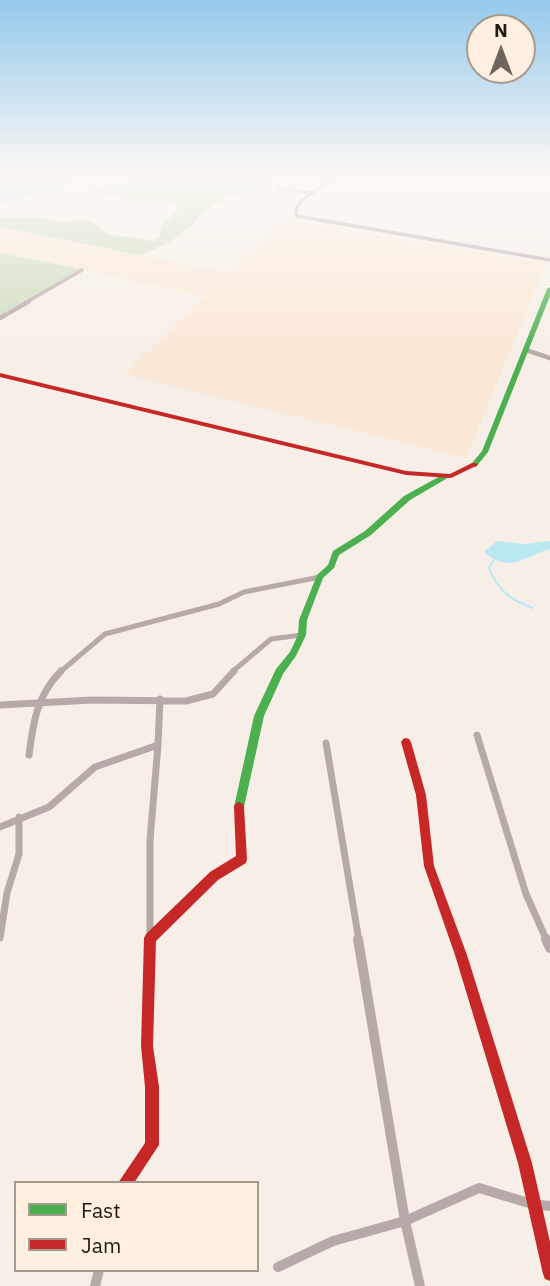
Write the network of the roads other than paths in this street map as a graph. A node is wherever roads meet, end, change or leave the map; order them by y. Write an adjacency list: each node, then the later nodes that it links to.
1 (421, 237): 2 (street)
2 (550, 260)
3 (82, 270): 5 (street)
4 (550, 289): 6 (street)
5 (0, 318)
6 (526, 350): 7 (street); 9 (street)
7 (550, 358)
8 (0, 375): 9 (street)
9 (447, 476): 10 (street)
10 (320, 577): 11 (street); 13 (street)
11 (302, 635): 12 (street); 23 (street)
12 (160, 699): 13 (street); 18 (street)
13 (40, 703): 14 (street); 19 (street)
14 (0, 705)
15 (477, 735): 24 (street)
16 (406, 742): 26 (street)
17 (326, 743): 28 (street)
18 (158, 745): 20 (street); 23 (street)
19 (29, 755)
20 (19, 817): 21 (street); 22 (street)
21 (0, 827)
22 (0, 938)
23 (150, 938): 25 (street)
24 (550, 948)
25 (126, 1181)
26 (532, 1204): 27 (street); 28 (street); 30 (street)
27 (550, 1206)
28 (405, 1221): 29 (street); 31 (street)
29 (278, 1267)
30 (550, 1274)
31 (420, 1286)

